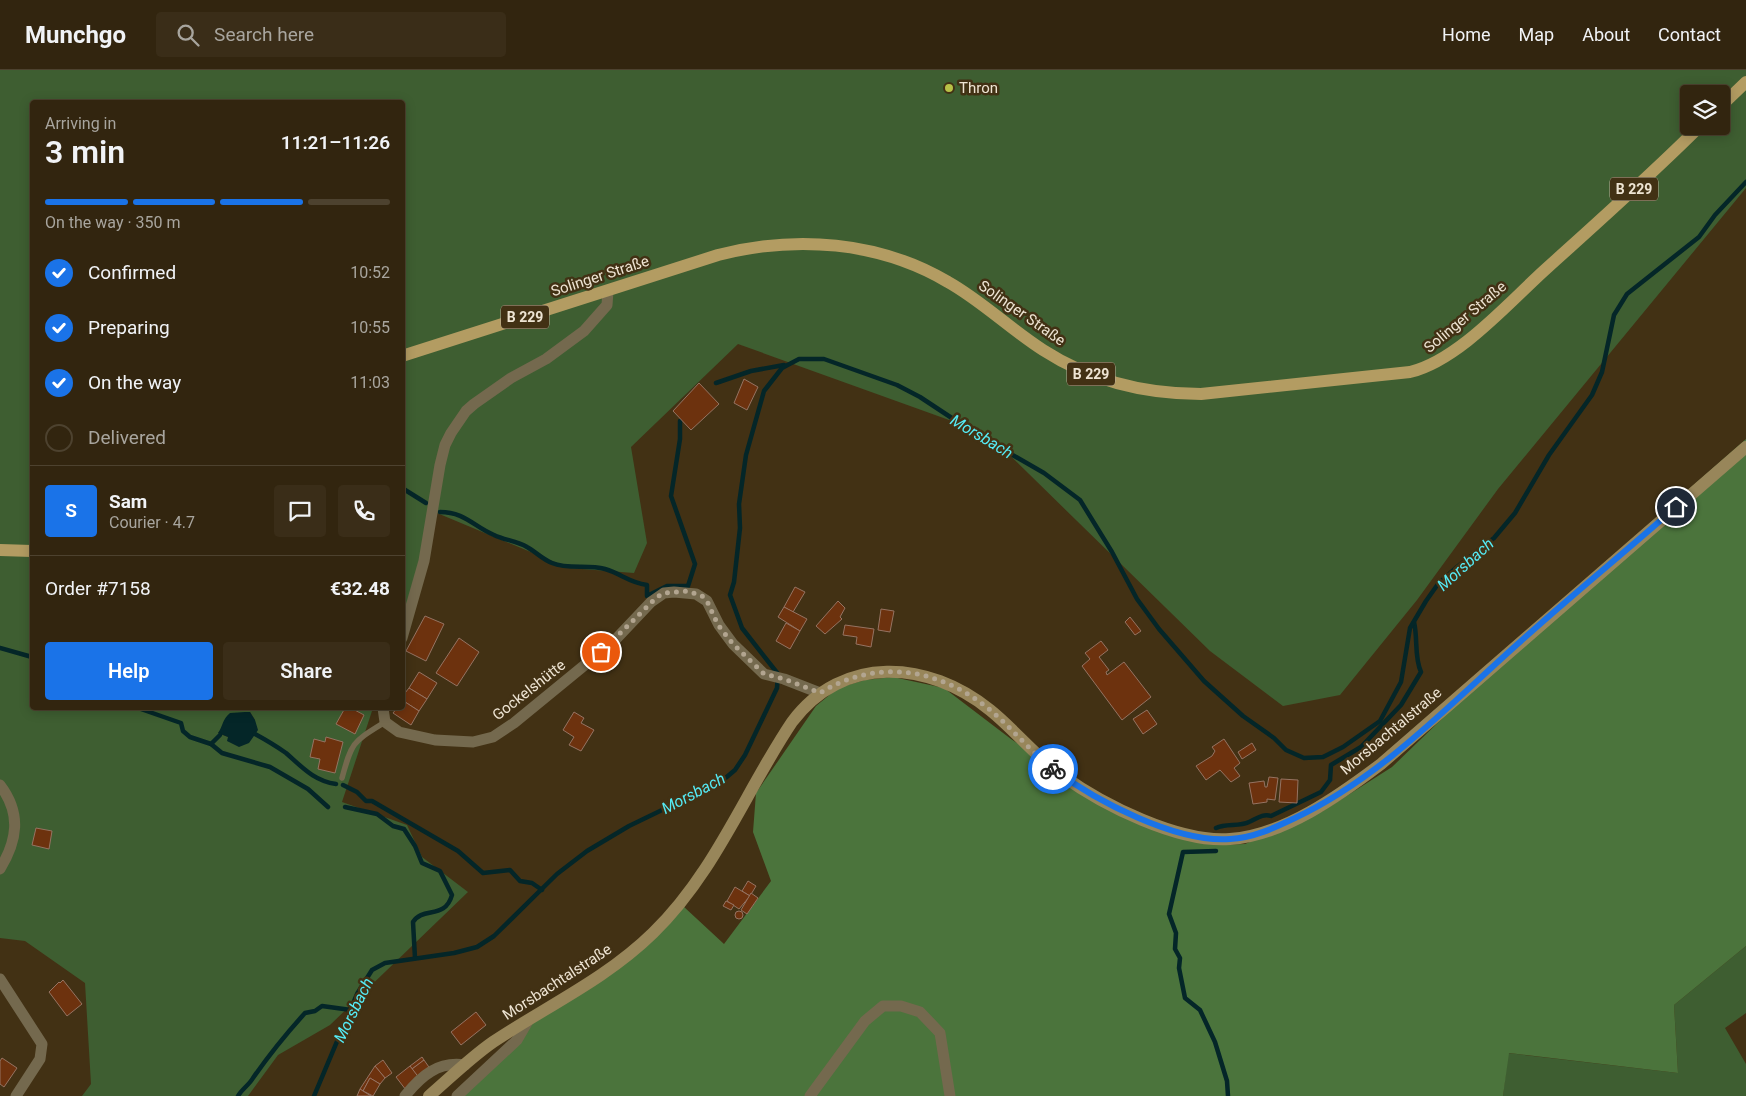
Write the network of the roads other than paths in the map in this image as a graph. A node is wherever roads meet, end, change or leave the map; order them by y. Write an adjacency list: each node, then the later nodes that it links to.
1 (1746, 82): 2 (main road)
2 (1730, 97)
3 (1690, 135): 4 (main road, Solinger Straße / B 229)
4 (608, 290): 5 (main road, Solinger Straße / B 229); 9 (street)
5 (405, 355)
6 (1746, 447): 10 (main road, Morsbachtalstraße)
7 (0, 550): 8 (main road)
8 (30, 551)
9 (405, 628)
10 (820, 693): 12 (street, Gockelshütte); 17 (main road, Morsbachtalstraße)
11 (382, 710): 12 (street)
12 (385, 722): 13 (lane)
13 (342, 778)
14 (0, 785): 15 (street)
15 (0, 870)
16 (0, 979): 19 (street)
17 (528, 1021): 18 (main road, Morsbachtalstraße); 22 (street)
18 (464, 1065): 20 (street); 21 (main road, Morsbachtalstraße)
19 (16, 1096)
20 (405, 1096)
21 (430, 1096)
22 (457, 1096)
23 (810, 1096): 24 (street)
24 (950, 1096)

